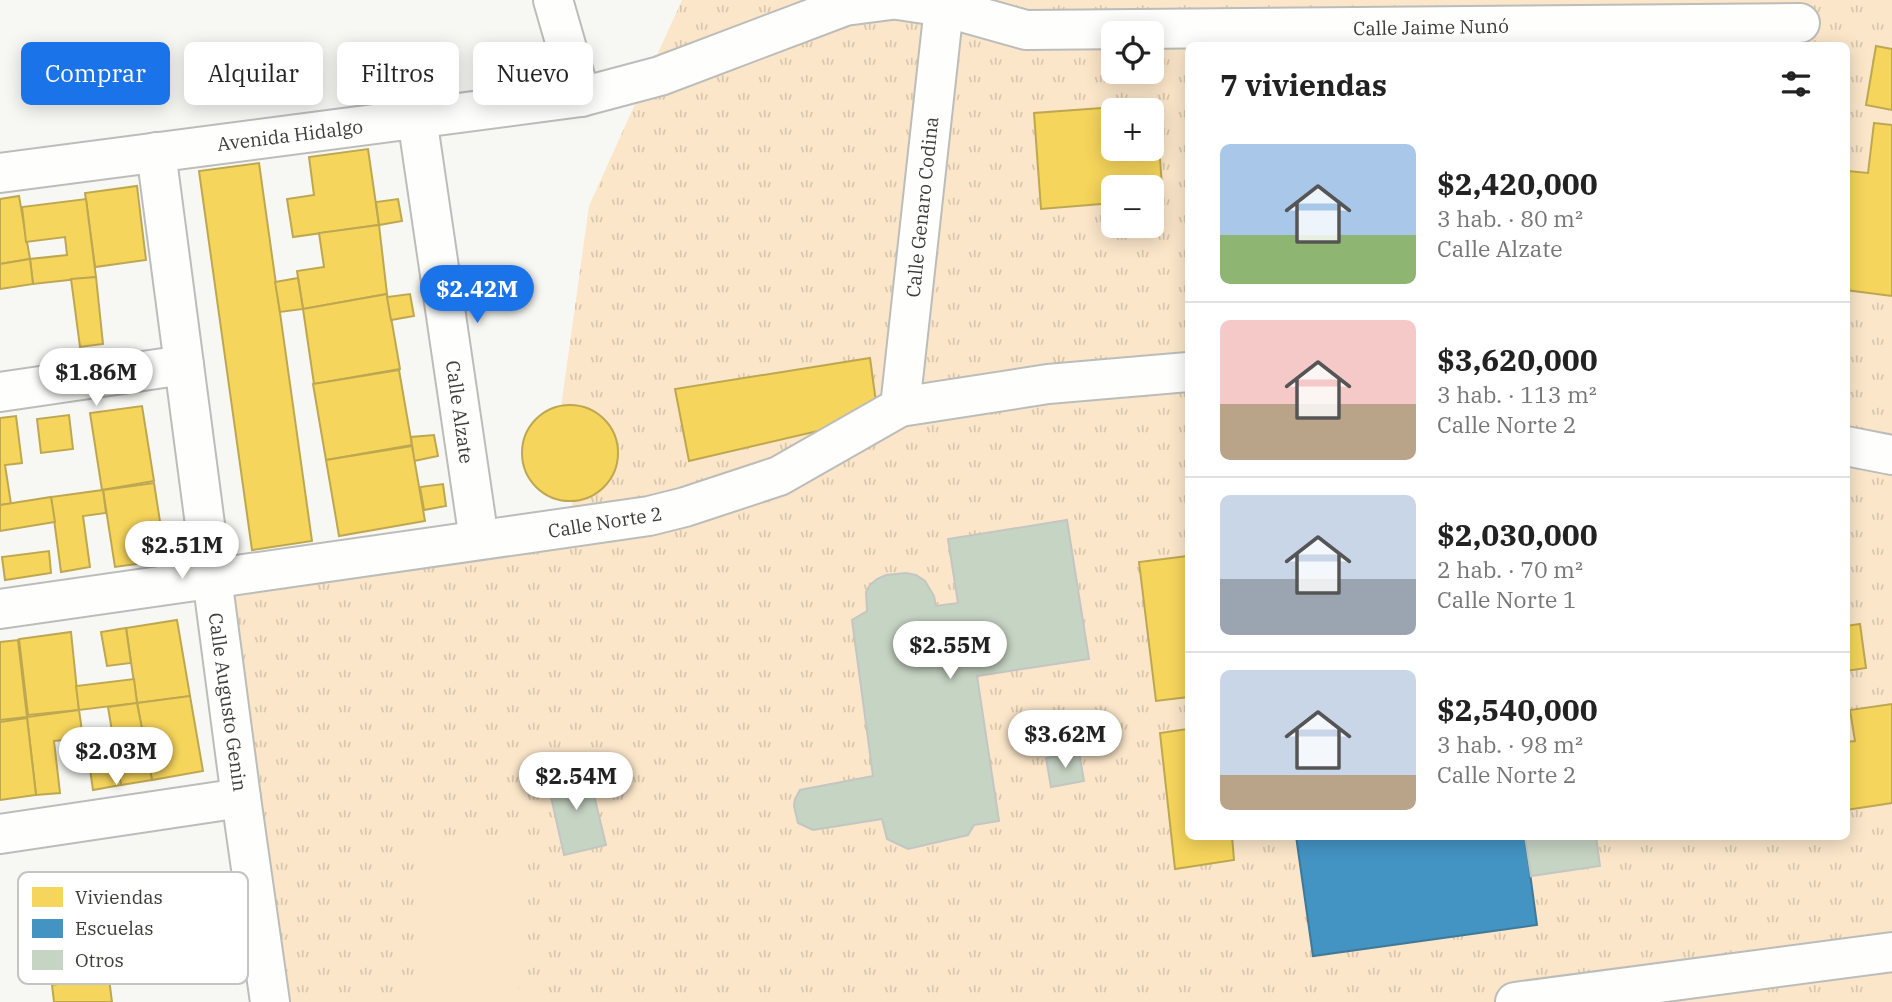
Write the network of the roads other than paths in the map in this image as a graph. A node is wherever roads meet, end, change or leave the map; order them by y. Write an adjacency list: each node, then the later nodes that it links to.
1 (891, 0): 7 (street)
2 (898, 0): 3 (street, Calle Jaime Nunó)
3 (944, 7): 5 (street, Calle Jaime Nunó); 15 (street, Calle Genaro Codina)
4 (556, 10): 6 (street)
5 (1800, 23)
6 (565, 42)
7 (593, 94)
8 (519, 105): 9 (street, Avenida Hidalgo)
9 (417, 118): 10 (street, Avenida Hidalgo); 18 (street, Calle Alzate)
10 (156, 152): 11 (street, Avenida Hidalgo); 12 (street, Calle Augusto Genin)
11 (0, 173)
12 (184, 365): 14 (street); 19 (street, Calle Augusto Genin)
13 (1185, 372): 15 (street, Calle Norte 2)
14 (0, 391)
15 (900, 407): 18 (street, Calle Norte 2)
16 (1850, 447): 17 (street)
17 (1892, 455)
18 (479, 540): 19 (street, Calle Norte 2)
19 (212, 578): 20 (street, Calle Norte 2); 21 (street, Calle Augusto Genin)
20 (0, 608)
21 (241, 798): 22 (street); 25 (street, Calle Augusto Genin)
22 (0, 834)
23 (1892, 952): 24 (street)
24 (1634, 994): 26 (street)
25 (270, 1002)
26 (1515, 1002)

